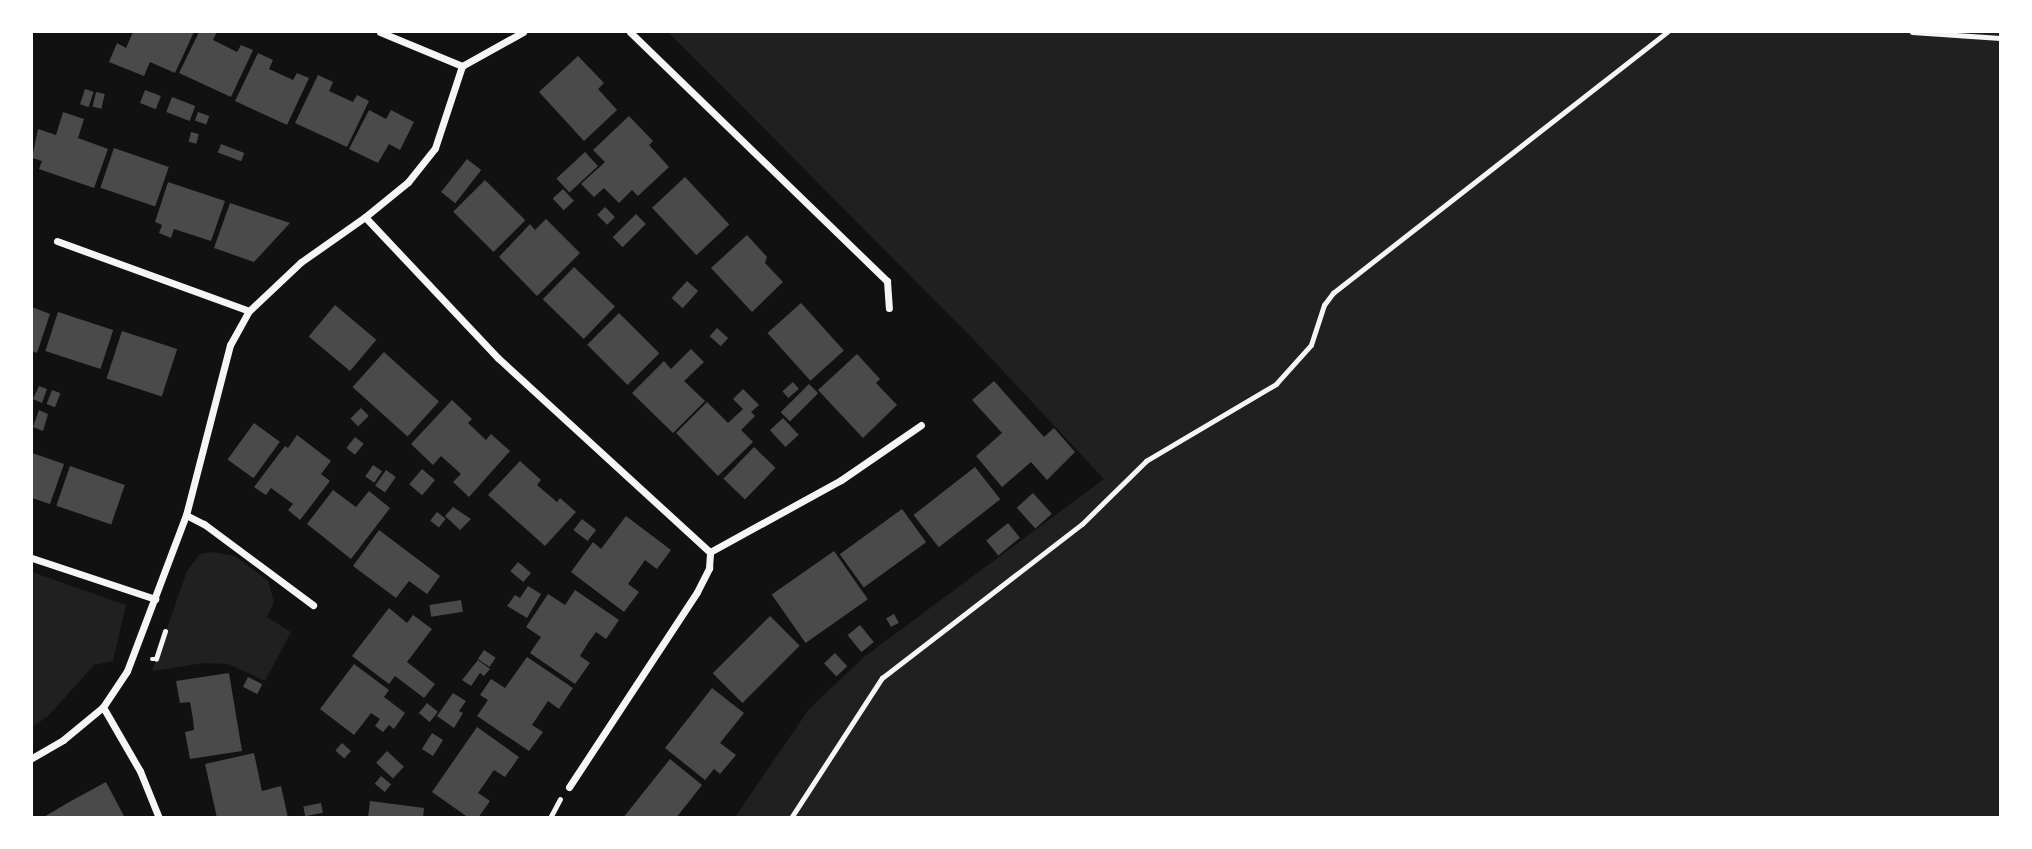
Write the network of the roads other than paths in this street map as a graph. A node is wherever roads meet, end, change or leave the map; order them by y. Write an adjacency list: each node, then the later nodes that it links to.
1 (380, 32): 4 (street)
2 (523, 32): 4 (street)
3 (630, 32): 7 (street)
4 (462, 66): 5 (street)
5 (365, 217): 8 (street); 11 (street)
6 (57, 241): 8 (street)
7 (889, 308)
8 (249, 311): 10 (street)
9 (921, 425): 11 (street)
10 (186, 515): 13 (street); 14 (street)
11 (710, 552): 17 (street)
12 (32, 558): 13 (street)
13 (155, 599): 15 (street)
14 (313, 605)
15 (103, 707): 16 (street); 18 (street)
16 (32, 758)
17 (569, 787)
18 (159, 817)

